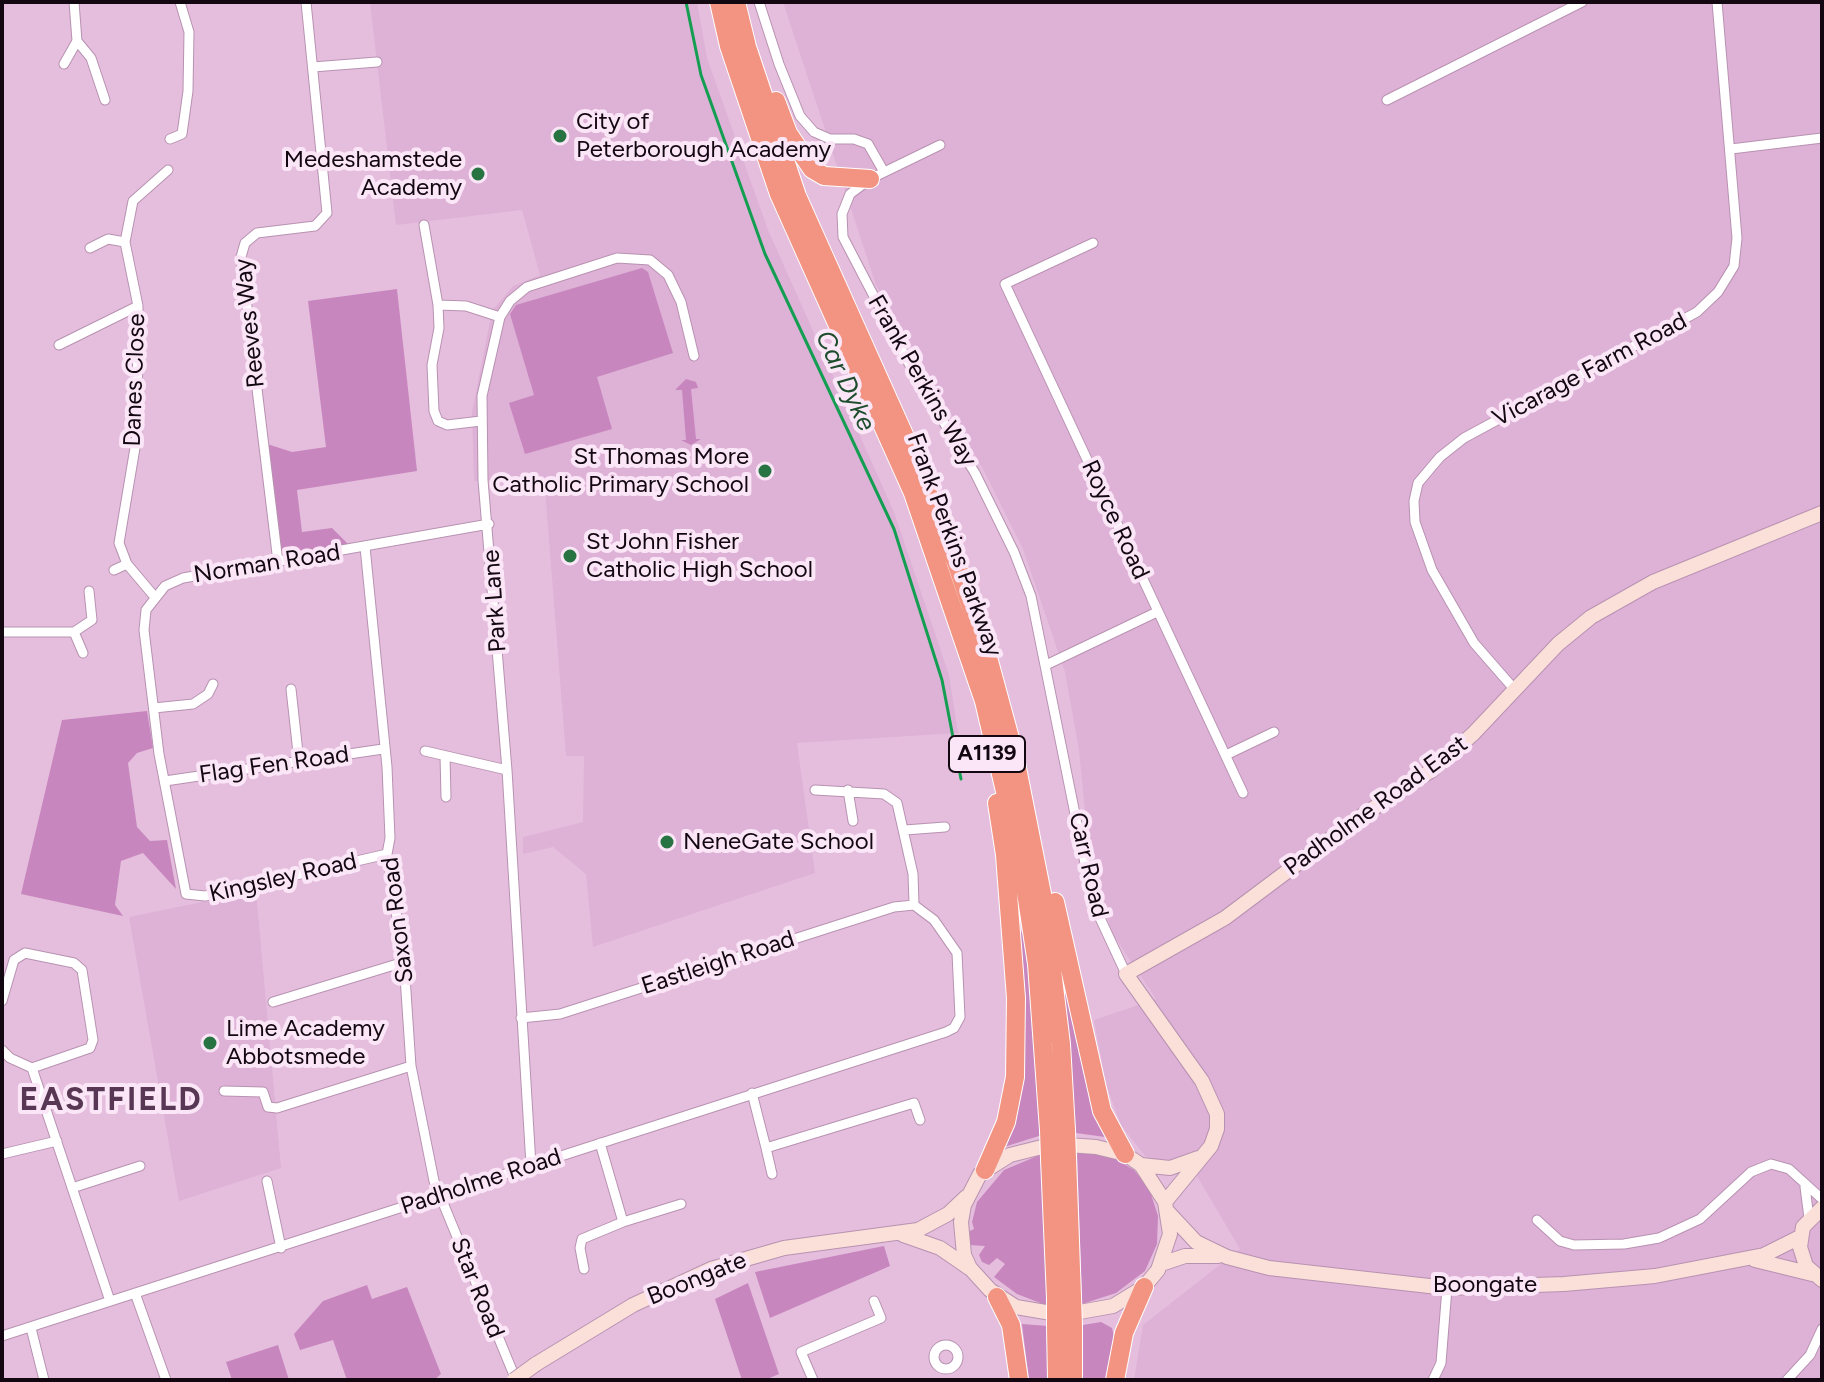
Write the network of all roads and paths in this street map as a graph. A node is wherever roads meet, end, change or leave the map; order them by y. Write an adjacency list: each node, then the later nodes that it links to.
1 (74, 2): 9 (street)
2 (180, 2): 16 (street)
3 (306, 2): 12 (street, Reeves Way)
4 (719, 2): 41 (highway, Frank Perkins Parkway / A1139)
5 (739, 2): 22 (highway); 68 (highway, Frank Perkins Parkway / A1139)
6 (759, 2): 22 (street)
7 (1582, 2): 14 (street)
8 (1717, 2): 20 (street, Vicarage Farm Road)
9 (77, 41): 11 (street); 13 (street)
10 (377, 62): 12 (street)
11 (64, 64)
12 (313, 67): 36 (street, Reeves Way)
13 (105, 100)
14 (1387, 100)
15 (193, 131): 16 (street)
16 (182, 134): 18 (street)
17 (1822, 138): 20 (street)
18 (170, 139)
19 (940, 145): 22 (street, Frank Perkins Way)
20 (1731, 149): 49 (street, Vicarage Farm Road)
21 (168, 170): 24 (street, Danes Close)
22 (877, 175): 46 (street, Frank Perkins Way)
23 (424, 225): 27 (street)
24 (125, 242): 26 (street); 28 (street, Danes Close)
25 (1093, 243): 42 (street, Royce Road)
26 (90, 248)
27 (438, 305): 29 (street); 32 (street)
28 (138, 306): 30 (street); 37 (street, Danes Close)
29 (500, 317): 31 (street, Park Lane); 32 (street, Park Lane)
30 (59, 345)
31 (694, 356)
32 (481, 421): 34 (street, Park Lane)
33 (1822, 513): 49 (street, Padholme Road East)
34 (489, 524): 35 (street, Norman Road); 57 (street, Park Lane)
35 (365, 547): 36 (street, Norman Road); 52 (street, Saxon Road)
36 (278, 562): 40 (street, Norman Road)
37 (127, 564): 38 (street); 40 (street)
38 (114, 571)
39 (89, 591): 44 (street)
40 (154, 596): 50 (street)
41 (951, 598): 68 (highway, Frank Perkins Parkway / A1139); 89 (highway, A1139)
42 (1157, 612): 46 (street); 54 (street, Royce Road)
43 (2, 632): 44 (street)
44 (74, 632): 45 (street)
45 (83, 653)
46 (1046, 665): 71 (street, Carr Road)
47 (213, 684): 50 (street)
48 (291, 689): 56 (street)
49 (1515, 690): 71 (street, Padholme Road East)
50 (154, 708): 58 (street)
51 (1274, 732): 54 (street)
52 (383, 749): 56 (street, Flag Fen Road); 66 (street, Saxon Road)
53 (425, 751): 55 (street)
54 (1226, 755): 61 (street, Royce Road)
55 (445, 756): 57 (street); 62 (street)
56 (299, 762): 58 (street, Flag Fen Road)
57 (507, 770): 74 (street, Park Lane)
58 (165, 781): 66 (street, Kingsley Road)
59 (815, 790): 60 (street)
60 (848, 790): 63 (street); 65 (street)
61 (1243, 793)
62 (446, 797)
63 (853, 821)
64 (945, 827): 65 (street)
65 (905, 830): 67 (street)
66 (387, 854): 70 (street, Saxon Road)
67 (914, 905): 74 (street, Eastleigh Road); 79 (street, Padholme Road)
68 (1042, 905): 69 (highway, Frank Perkins Parkway / A1139); 69 (highway, A1139)
69 (1046, 924): 86 (highway, A1139); 118 (highway, Frank Perkins Parkway / A1139, bridge)
70 (404, 962): 73 (street); 76 (street, Saxon Road)
71 (1126, 974): 85 (street, Carr Road)
72 (2, 1001): 77 (street)
73 (273, 1002)
74 (521, 1018): 87 (street, Park Lane)
75 (2, 1050): 77 (street)
76 (411, 1066): 78 (street); 94 (street, Saxon Road)
77 (32, 1068): 81 (street)
78 (224, 1091)
79 (752, 1093): 82 (street, Padholme Road); 83 (street)
80 (920, 1120): 83 (street)
81 (57, 1141): 84 (street); 93 (street)
82 (600, 1143): 87 (street, Padholme Road); 102 (street)
83 (766, 1148): 90 (street)
84 (2, 1154)
85 (1205, 1154): 86 (street); 98 (street, Carr Road)
86 (1133, 1160): 89 (street); 98 (street)
87 (531, 1165): 94 (street, Padholme Road)
88 (140, 1166): 93 (street)
89 (985, 1170): 95 (street)
90 (772, 1174)
91 (267, 1181): 105 (street)
92 (1805, 1187): 96 (street); 100 (street); 101 (street)
93 (72, 1188): 116 (street)
94 (439, 1196): 105 (street, Padholme Road); 125 (street, Star Road)
95 (966, 1196): 103 (street, Boongate); 109 (street)
96 (1822, 1199)
97 (681, 1204): 102 (street)
98 (1167, 1207): 106 (street, Boongate); 108 (street)
99 (1822, 1208): 100 (street)
100 (1809, 1218): 104 (street)
101 (1537, 1220)
102 (623, 1222): 110 (street)
103 (901, 1235): 109 (street, Boongate); 125 (street, Boongate, bridge)
104 (1800, 1237): 107 (street, Boongate); 111 (street)
105 (281, 1248): 114 (street, Padholme Road)
106 (1227, 1257): 108 (street, Boongate); 113 (street, Boongate)
107 (1744, 1259): 111 (street, Boongate); 113 (street, Boongate)
108 (1161, 1264): 112 (street)
109 (970, 1268): 115 (street)
110 (584, 1269)
111 (1817, 1277)
112 (1144, 1287): 115 (street); 131 (highway)
113 (1447, 1288): 132 (street)
114 (135, 1293): 116 (street, Padholme Road); 124 (street)
115 (997, 1297): 128 (highway)
116 (110, 1301): 119 (street, Padholme Road)
117 (874, 1301): 126 (street)
118 (1064, 1326): 129 (highway, A1139); 130 (highway, A1139)
119 (31, 1328): 121 (street, Padholme Road); 123 (street)
120 (1822, 1329): 133 (street)
121 (2, 1336)
122 (952, 1367): 127 (street)
123 (44, 1380)
124 (166, 1380)
125 (515, 1380)
126 (813, 1380)
127 (956, 1380)
128 (1019, 1380)
129 (1057, 1380)
130 (1073, 1380)
131 (1115, 1380)
132 (1433, 1380)
133 (1787, 1380)

